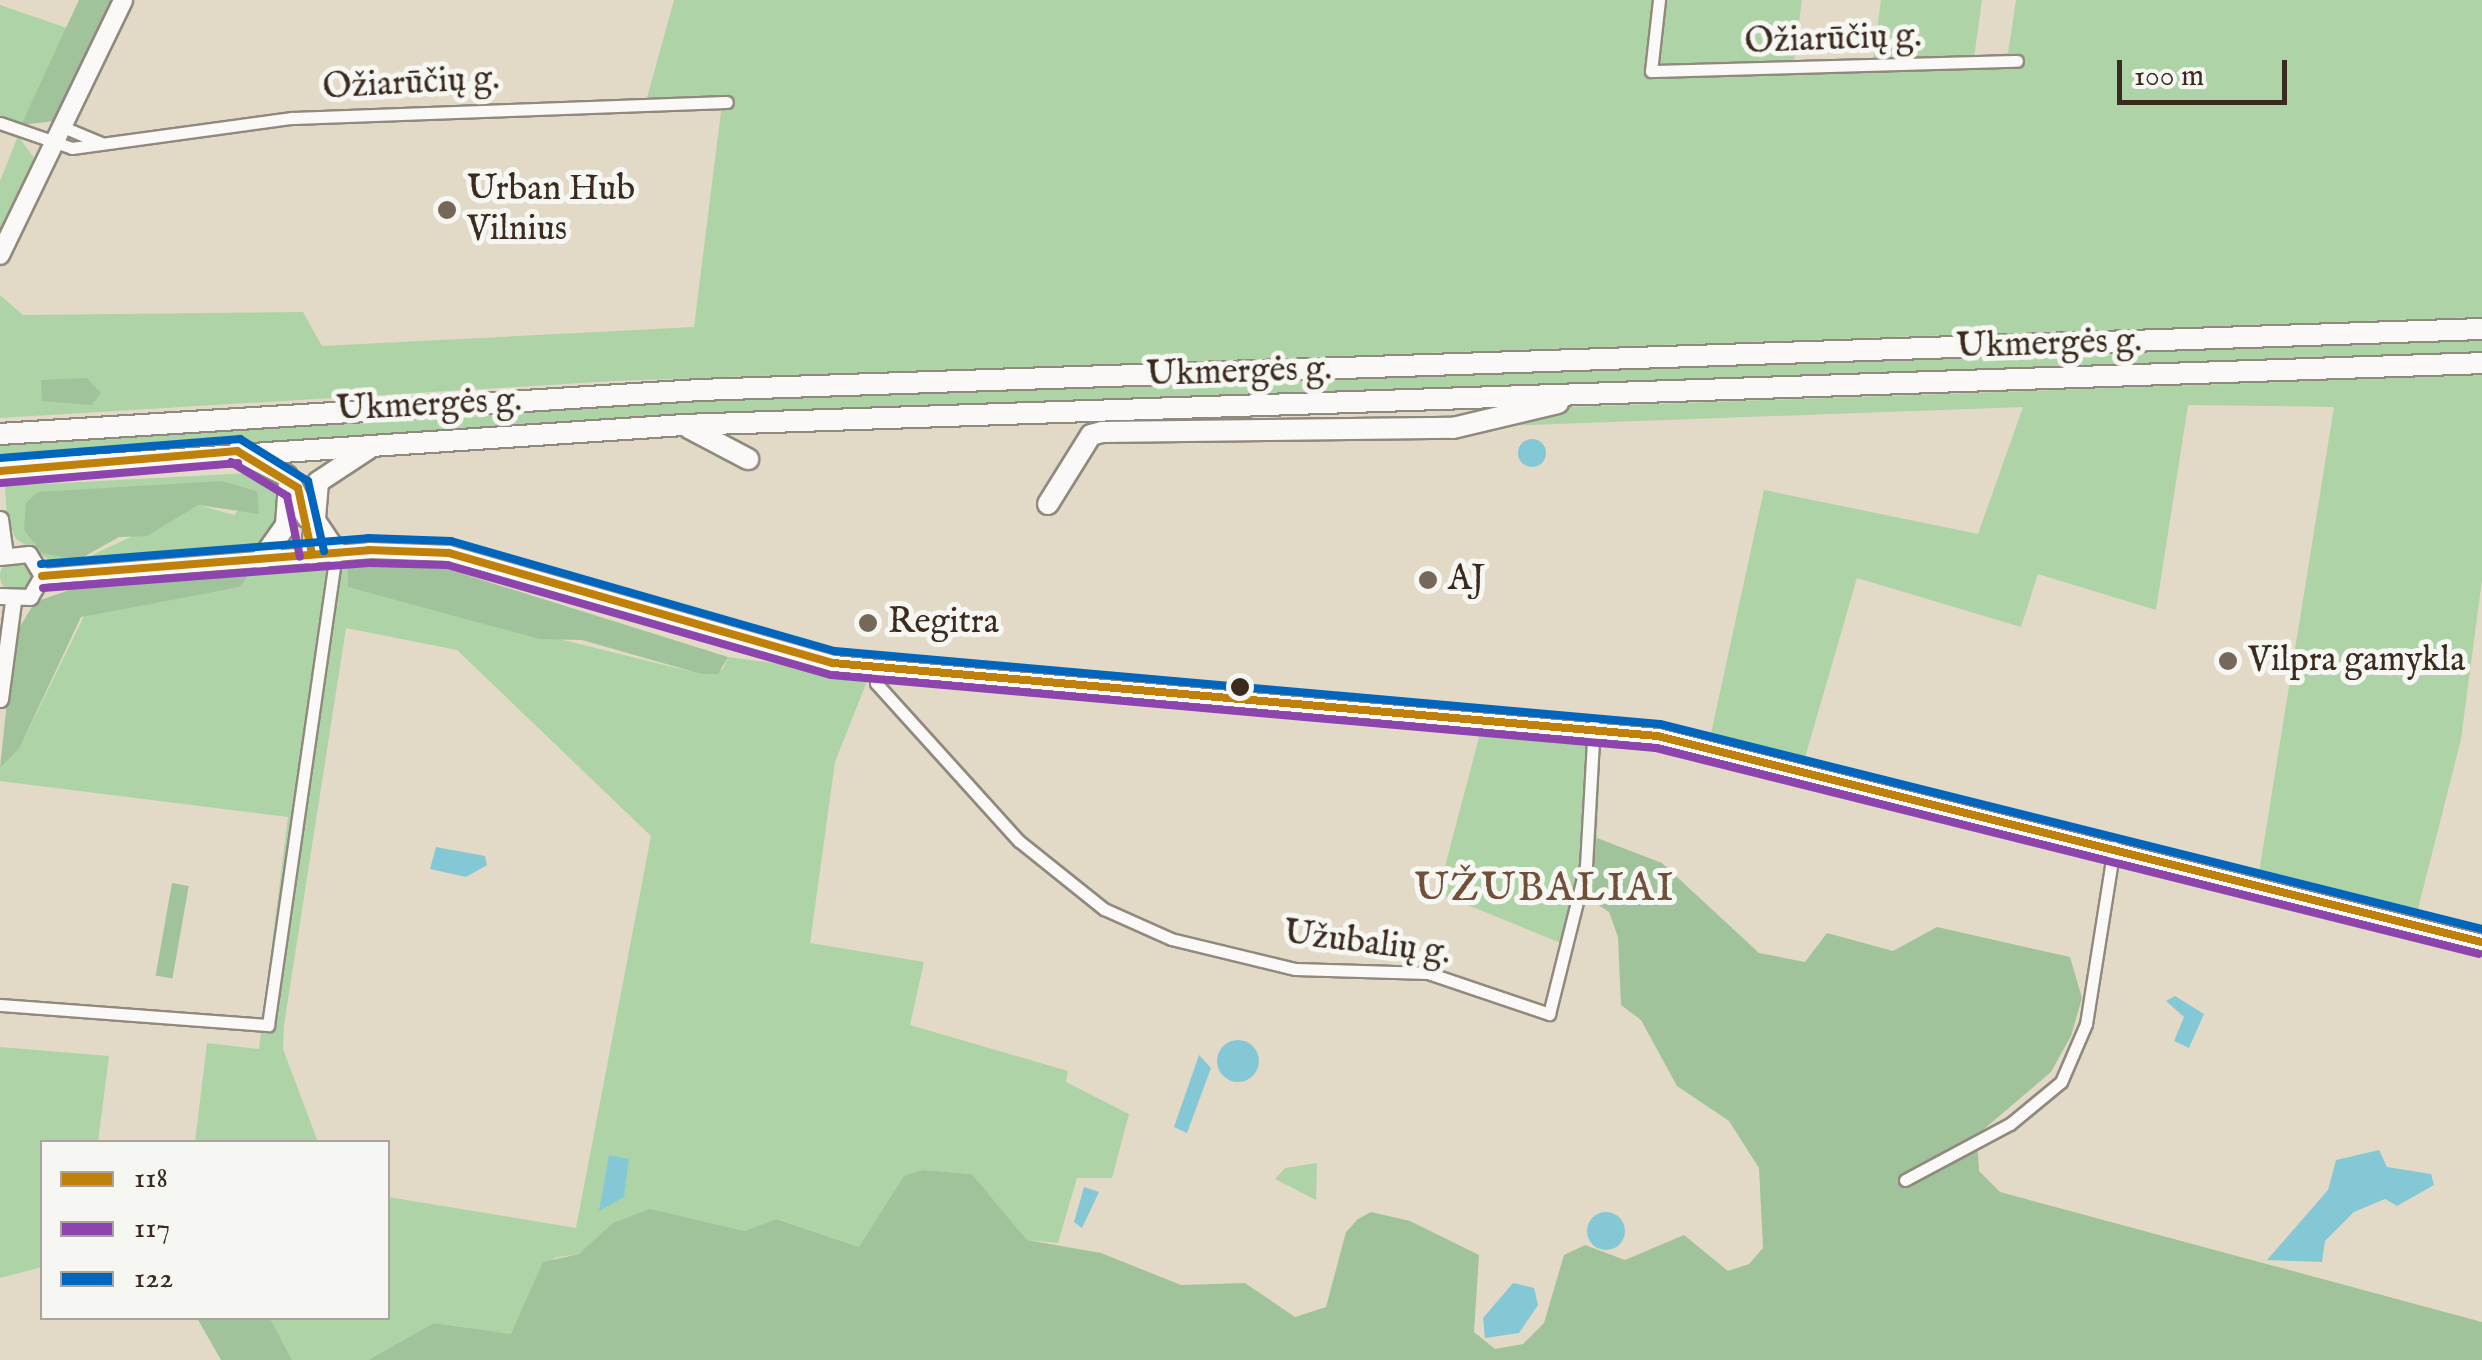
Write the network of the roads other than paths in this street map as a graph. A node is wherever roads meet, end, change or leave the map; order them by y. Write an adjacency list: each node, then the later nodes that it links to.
1 (123, 0): 6 (main road)
2 (1659, 0): 3 (street, Ožiarūčių g.)
3 (2018, 61)
4 (727, 102): 6 (street, Ožiarūčių g.)
5 (0, 123): 6 (street, Ožiarūčių g.)
6 (59, 135): 7 (main road)
7 (0, 255)
8 (2482, 329): 12 (highway, Ukmergės g.)
9 (2482, 363): 10 (highway, Ukmergės g.)
10 (1634, 392): 11 (highway, Ukmergės g.); 18 (highway)
11 (683, 425): 13 (highway, Ukmergės g.); 15 (highway)
12 (0, 434)
13 (398, 440): 14 (highway, Ukmergės g.); 20 (highway)
14 (236, 451): 16 (highway, Ukmergės g.); 17 (highway)
15 (748, 459)
16 (0, 470)
17 (287, 476): 22 (highway); 24 (highway)
18 (1048, 504)
19 (0, 519): 23 (main road)
20 (315, 520): 21 (highway); 22 (highway)
21 (336, 552): 22 (main road); 27 (main road); 32 (street)
22 (312, 554): 24 (main road)
23 (2, 555): 25 (main road)
24 (262, 559): 25 (main road)
25 (42, 576): 26 (main road)
26 (7, 599): 28 (main road)
27 (878, 668): 29 (main road); 29 (street, Užubalių g.)
28 (0, 699)
29 (1594, 725): 30 (main road)
30 (2114, 847): 31 (main road); 33 (street)
31 (2482, 942)
32 (0, 1006)
33 (1904, 1180)

